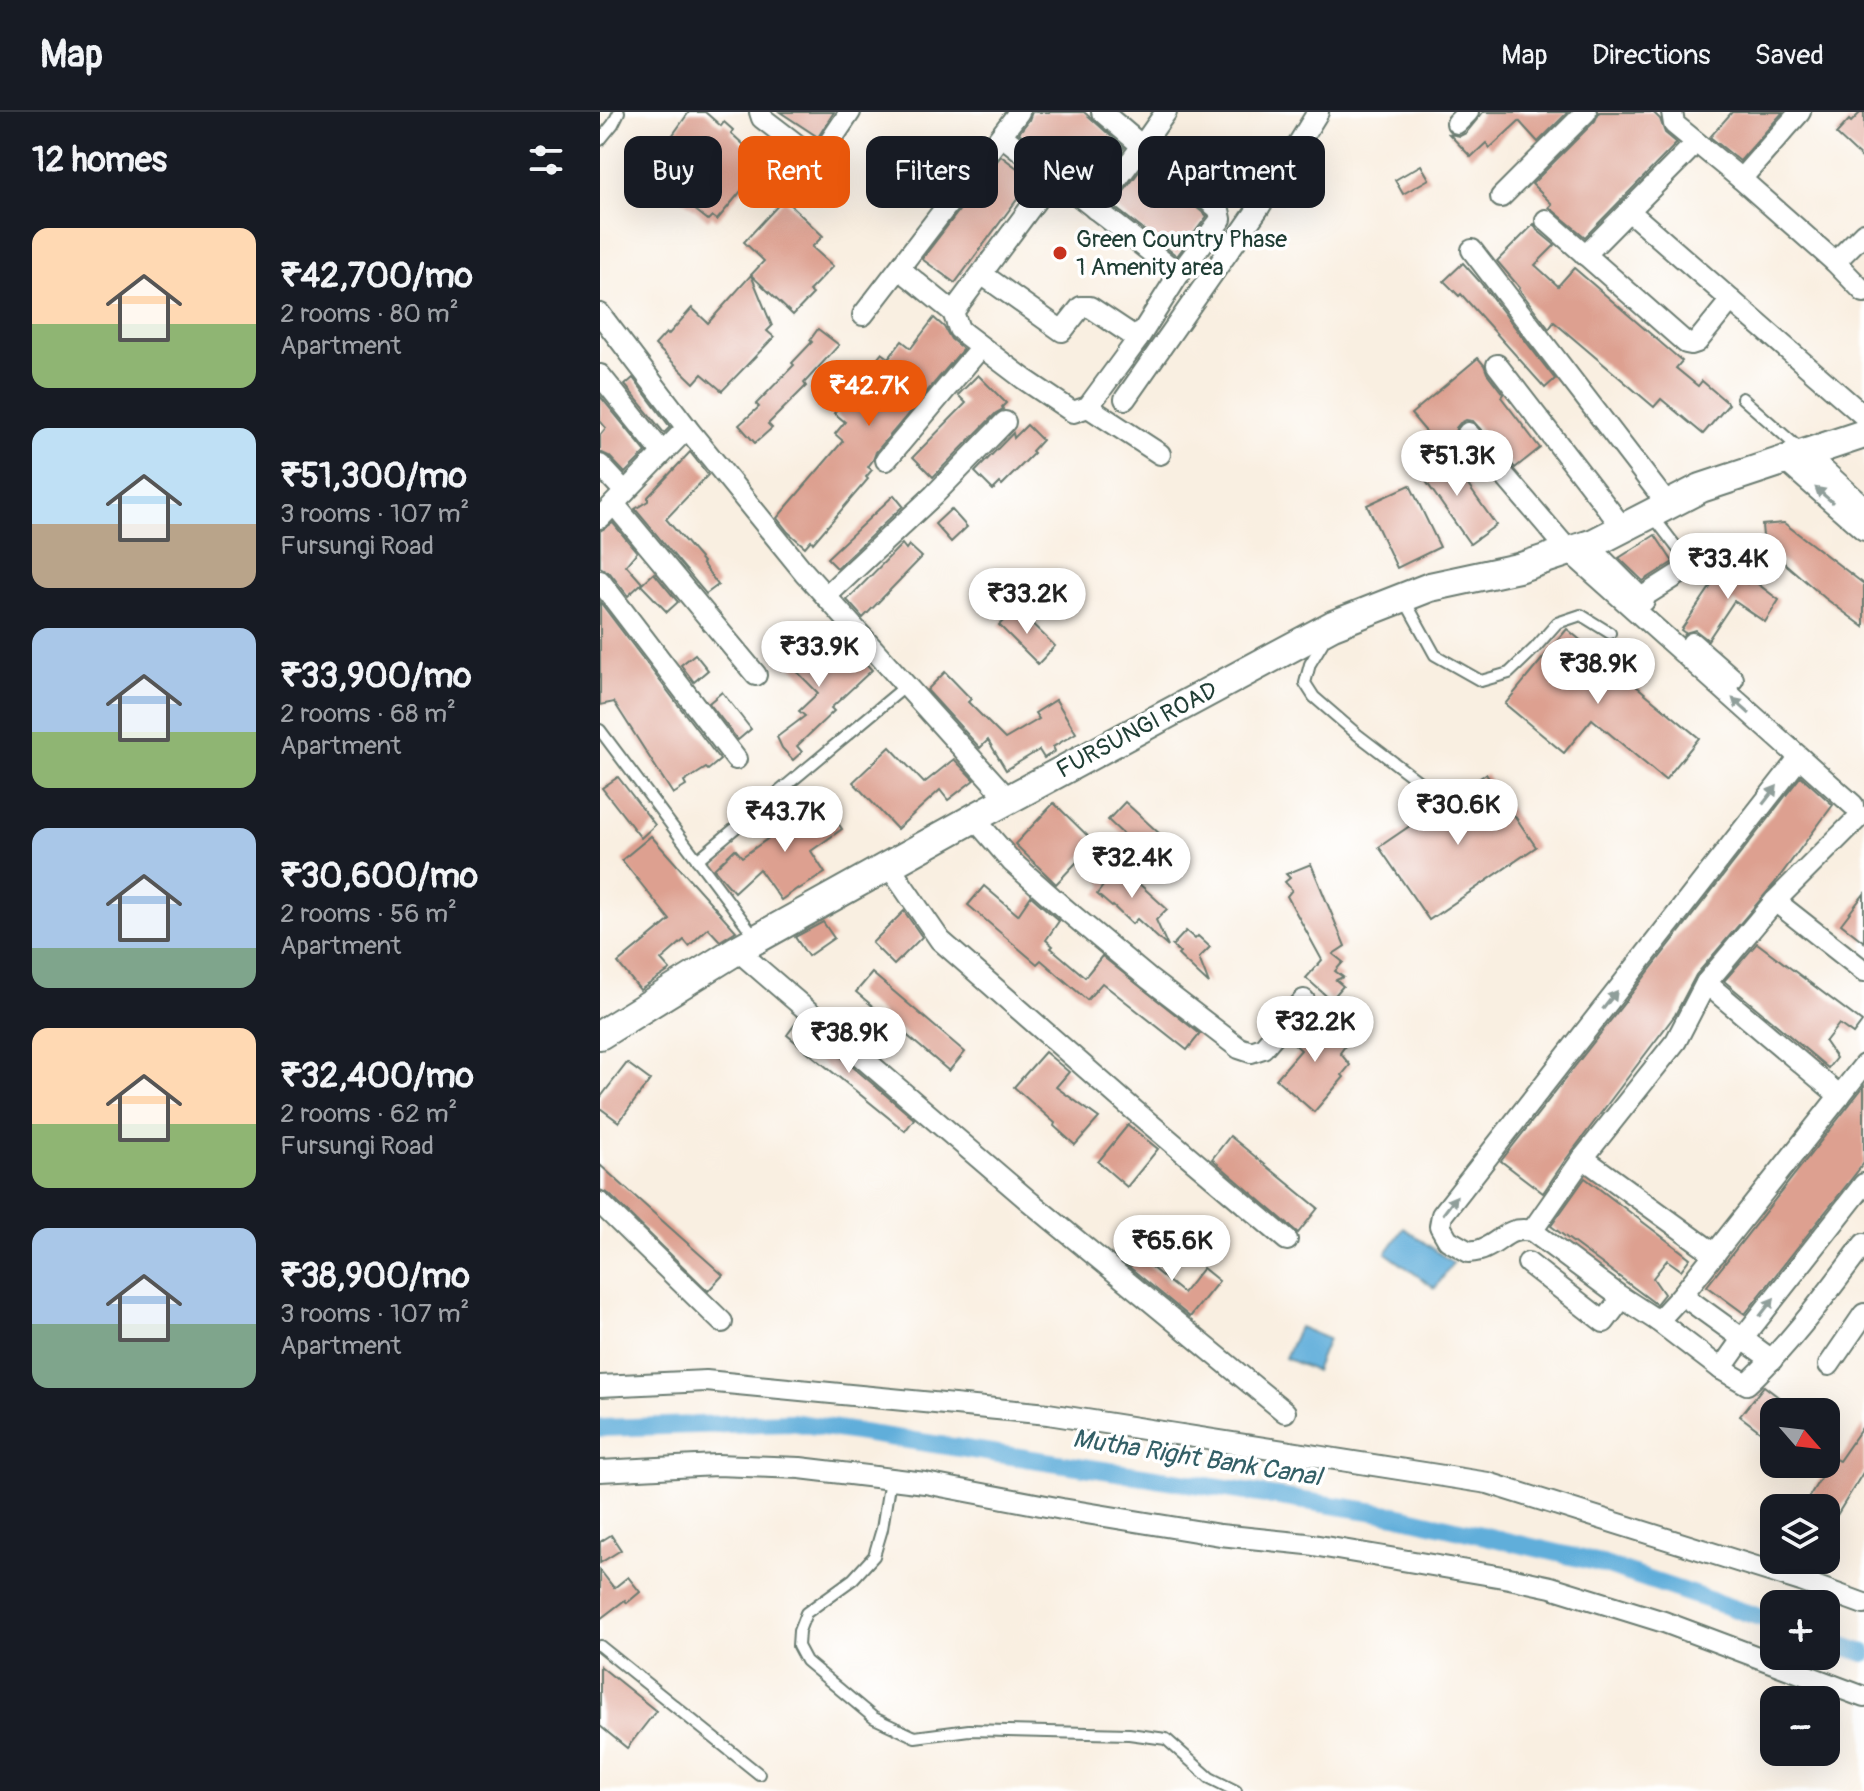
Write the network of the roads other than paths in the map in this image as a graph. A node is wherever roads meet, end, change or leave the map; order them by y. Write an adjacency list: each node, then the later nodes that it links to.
1 (619, 112): 13 (lane)
2 (760, 112): 3 (street)
3 (850, 112)
4 (1019, 112): 11 (street)
5 (1102, 112): 14 (street)
6 (1166, 112): 12 (street)
7 (1318, 112): 42 (street)
8 (1586, 112): 19 (street)
9 (1672, 112): 18 (street)
10 (1800, 112): 18 (street)
11 (1002, 136): 15 (street); 29 (street)
12 (1149, 136)
13 (600, 140)
14 (1138, 143)
15 (1014, 145)
16 (1138, 151): 22 (street)
17 (1687, 152): 23 (street)
18 (1741, 179): 28 (street)
19 (1501, 197)
20 (1031, 208): 31 (street)
21 (1216, 208): 30 (street)
22 (1095, 209): 30 (street)
23 (1629, 211): 27 (street); 33 (street)
24 (1546, 220): 27 (street)
25 (1864, 233): 28 (street)
26 (1472, 250): 56 (street)
27 (1585, 255): 33 (street)
28 (1835, 262): 32 (street)
29 (900, 269): 34 (street); 36 (street)
30 (1179, 274): 37 (street)
31 (983, 275): 34 (street); 37 (street)
32 (1864, 292)
33 (1731, 300): 44 (street)
34 (953, 312): 38 (street)
35 (600, 314): 46 (street)
36 (863, 315)
37 (1138, 339): 43 (street)
38 (981, 347): 43 (street); 52 (street)
39 (1497, 365): 57 (street)
40 (600, 375): 49 (street)
41 (1742, 398): 51 (lane)
42 (1125, 399)
43 (1088, 407): 50 (street)
44 (1864, 416)
45 (1005, 422): 62 (street)
46 (687, 428): 49 (street); 62 (street)
47 (1468, 433): 59 (street)
48 (1864, 434): 51 (street, FURSUNGI ROAD)
49 (662, 452): 54 (street)
50 (1160, 454)
51 (1794, 457): 55 (street); 56 (street, FURSUNGI ROAD); 58 (street, one-way to 51)
52 (886, 460)
53 (600, 465): 54 (street)
54 (613, 505): 67 (street)
55 (1864, 507)
56 (1659, 509): 57 (street, FURSUNGI ROAD); 60 (lane)
57 (1623, 528): 59 (street, FURSUNGI ROAD)
58 (1864, 530)
59 (1579, 548): 63 (street, FURSUNGI ROAD); 64 (street); 71 (street, one-way to 59)
60 (1681, 562): 64 (street)
61 (600, 581): 72 (street)
62 (826, 596): 69 (street)
63 (1403, 597): 65 (street, FURSUNGI ROAD); 66 (lane)
64 (1641, 598): 68 (street)
65 (1333, 625): 73 (lane); 74 (street, FURSUNGI ROAD)
66 (1610, 633)
67 (756, 675)
68 (1733, 679)
69 (907, 685): 74 (street); 77 (lane)
70 (600, 730): 77 (lane)
71 (1799, 758): 75 (street); 90 (street, one-way to 71)
72 (736, 759)
73 (1430, 790)
74 (1009, 800): 76 (street, FURSUNGI ROAD)
75 (1860, 808): 79 (street)
76 (974, 818): 78 (street, FURSUNGI ROAD); 83 (street)
77 (697, 860): 80 (lane)
78 (889, 866): 80 (street, FURSUNGI ROAD); 91 (street)
79 (1775, 901): 81 (street); 82 (street)
80 (747, 945): 84 (street, FURSUNGI ROAD); 105 (street)
81 (1864, 971)
82 (1706, 983): 86 (street); 87 (street)
83 (1304, 1000)
84 (600, 1035)
85 (1864, 1065): 86 (street)
86 (1840, 1096): 93 (street)
87 (1583, 1158): 90 (street); 93 (street)
88 (1864, 1184): 100 (street, one-way to 88)
89 (600, 1203): 99 (street)
90 (1532, 1231): 96 (street)
91 (1287, 1240)
92 (1864, 1244): 101 (street)
93 (1715, 1254): 95 (street)
94 (1528, 1263): 96 (street)
95 (1682, 1295): 98 (street); 100 (street)
96 (1622, 1298): 98 (street)
97 (1864, 1314): 102 (street)
98 (1658, 1321): 103 (street)
99 (722, 1322)
100 (1743, 1338): 101 (street); 103 (street)
101 (1772, 1360): 103 (street)
102 (1829, 1365)
103 (1721, 1369)
104 (600, 1386): 108 (street)
105 (1285, 1412)
106 (600, 1471): 107 (street)
107 (890, 1479): 110 (street); 112 (lane)
108 (1864, 1604)
109 (600, 1646): 111 (lane)
110 (1864, 1697)
111 (759, 1774)
112 (1236, 1791)

